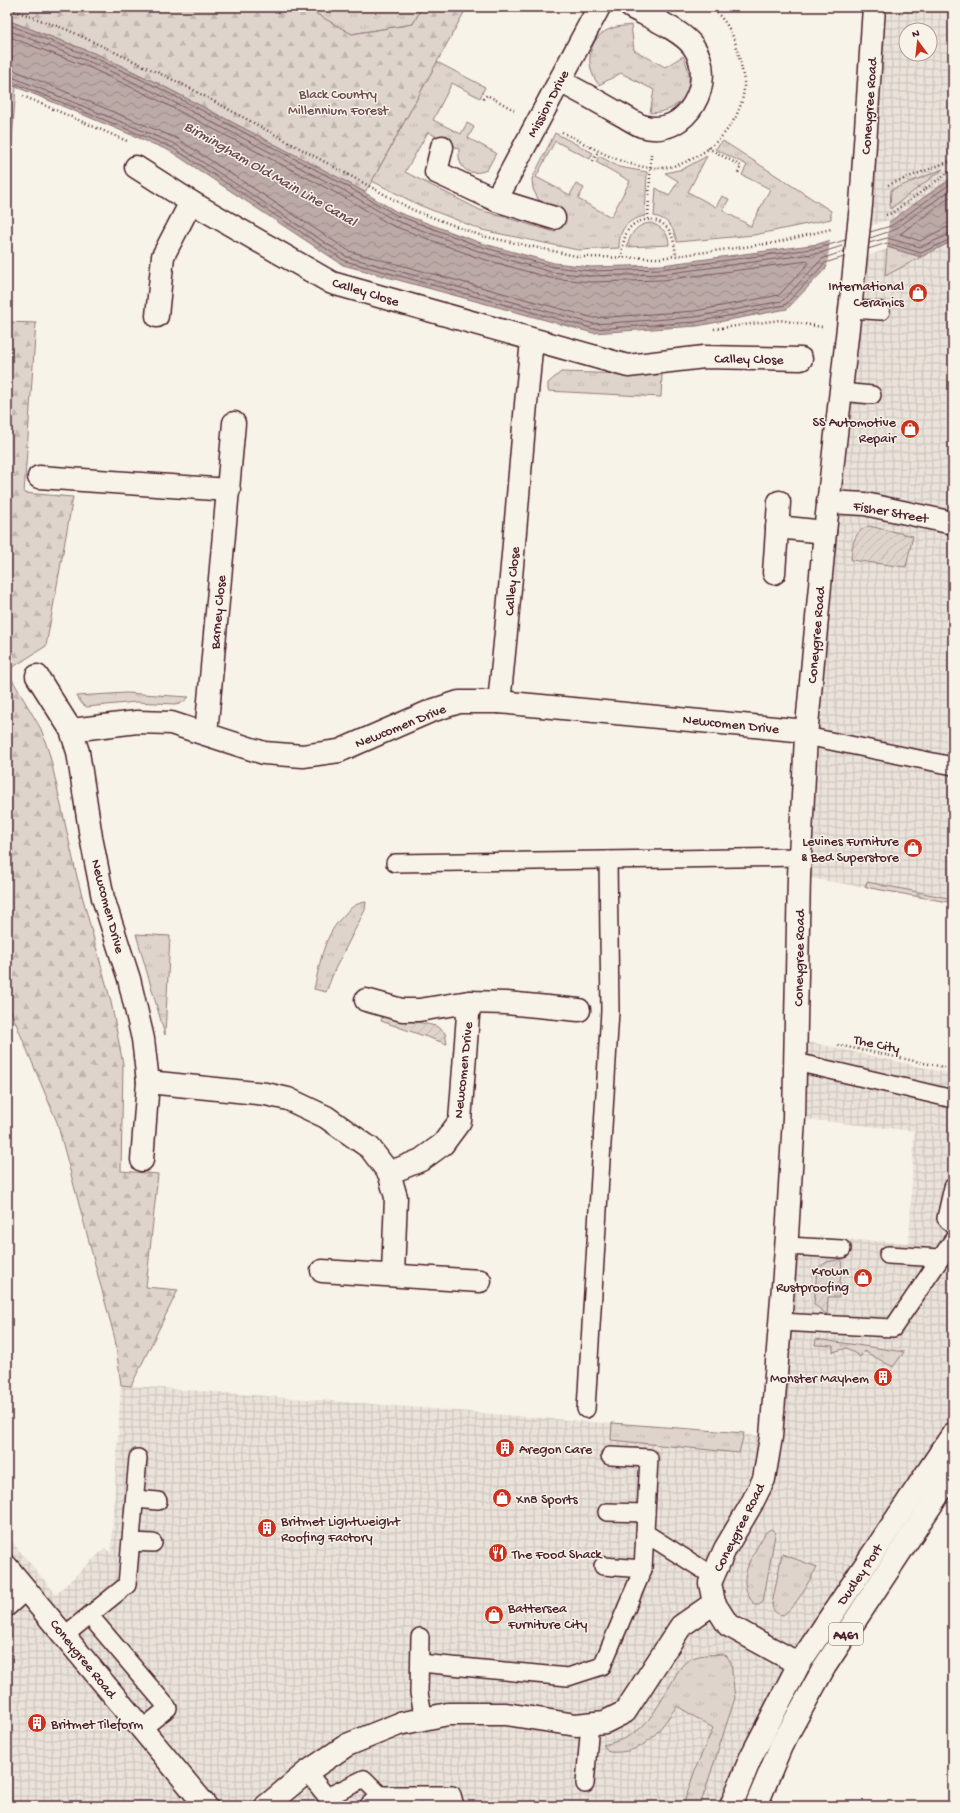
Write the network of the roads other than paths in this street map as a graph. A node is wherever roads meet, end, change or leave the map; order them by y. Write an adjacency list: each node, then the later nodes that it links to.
1 (599, 7): 4 (main road, Mission Drive)
2 (631, 7): 4 (main road)
3 (874, 7): 10 (main road, Coneygree Road, bridge)
4 (560, 81): 7 (main road, Mission Drive)
5 (442, 147): 7 (main road)
6 (136, 167): 8 (main road, Calley Close)
7 (496, 200): 9 (main road)
8 (191, 202): 12 (main road); 13 (main road, Calley Close)
9 (554, 218)
10 (850, 305): 11 (lane); 15 (main road, Coneygree Road)
11 (881, 311)
12 (157, 316)
13 (532, 340): 14 (main road, Calley Close); 27 (main road, Calley Close)
14 (801, 359)
15 (840, 392): 16 (lane); 21 (main road, Coneygree Road)
16 (872, 395)
17 (234, 423): 19 (main road, Barney Close)
18 (39, 477): 19 (main road)
19 (228, 490): 30 (main road, Barney Close)
20 (779, 502): 23 (main road)
21 (828, 502): 22 (main road, Fisher Street); 24 (main road, Coneygree Road)
22 (953, 523)
23 (777, 527): 24 (main road); 25 (main road)
24 (825, 532): 29 (main road, Coneygree Road)
25 (774, 573)
26 (37, 676): 28 (main road, Newcomen Drive)
27 (499, 702): 29 (main road, Newcomen Drive); 30 (main road, Newcomen Drive)
28 (71, 730): 30 (main road, Newcomen Drive); 39 (main road, Newcomen Drive)
29 (806, 733): 31 (lane); 32 (main road, Coneygree Road)
30 (206, 734)
31 (953, 766)
32 (800, 857): 33 (lane); 38 (main road, Coneygree Road)
33 (608, 860): 34 (lane); 54 (lane)
34 (395, 863)
35 (366, 1000): 36 (main road, Newcomen Drive)
36 (469, 1002): 37 (main road, Newcomen Drive); 42 (main road, Newcomen Drive)
37 (579, 1010)
38 (796, 1062): 40 (lane); 46 (main road, Coneygree Road)
39 (148, 1082): 41 (main road, Newcomen Drive); 42 (main road)
40 (953, 1099)
41 (142, 1160)
42 (389, 1173): 51 (main road)
43 (953, 1187): 44 (lane)
44 (953, 1226)
45 (953, 1240): 49 (lane)
46 (787, 1246): 47 (lane); 53 (main road, Coneygree Road)
47 (842, 1249)
48 (888, 1255): 49 (lane)
49 (941, 1258): 53 (lane)
50 (322, 1271): 51 (main road)
51 (393, 1274): 52 (main road)
52 (480, 1281)
53 (780, 1322): 69 (main road, Coneygree Road)
54 (586, 1409)
55 (953, 1434): 78 (main road, Dudley Port / A461)
56 (610, 1456): 62 (lane)
57 (138, 1458): 59 (lane)
58 (953, 1472): 71 (main road, Dudley Port / A461)
59 (135, 1499): 60 (lane); 64 (lane)
60 (158, 1501)
61 (607, 1512): 62 (lane)
62 (646, 1513): 63 (lane)
63 (645, 1533): 68 (lane); 69 (lane)
64 (131, 1542): 65 (lane); 74 (lane)
65 (154, 1543)
66 (603, 1566): 68 (lane)
67 (7, 1567): 70 (main road, Coneygree Road)
68 (643, 1568): 77 (lane)
69 (713, 1576): 72 (main road, Coneygree Road)
70 (27, 1590): 73 (lane); 75 (main road, Coneygree Road)
71 (867, 1602): 78 (main road); 79 (main road, Dudley Port / A461)
72 (714, 1603): 78 (main road, Coneygree Road); 81 (main road)
73 (7, 1608)
74 (90, 1616): 75 (lane); 82 (lane)
75 (65, 1635): 82 (main road, Coneygree Road)
76 (420, 1637): 77 (lane)
77 (420, 1663): 80 (lane)
78 (799, 1664): 79 (main road); 89 (main road, Dudley Port / A461)
79 (814, 1686): 90 (main road, Dudley Port / A461)
80 (424, 1719): 81 (main road); 83 (main road)
81 (590, 1723): 84 (lane)
82 (142, 1729): 86 (main road, Coneygree Road)
83 (308, 1772): 85 (lane); 87 (main road)
84 (585, 1784)
85 (374, 1800): 88 (lane)
86 (206, 1806)
87 (266, 1806)
88 (455, 1806)
89 (731, 1806)
90 (756, 1806)

